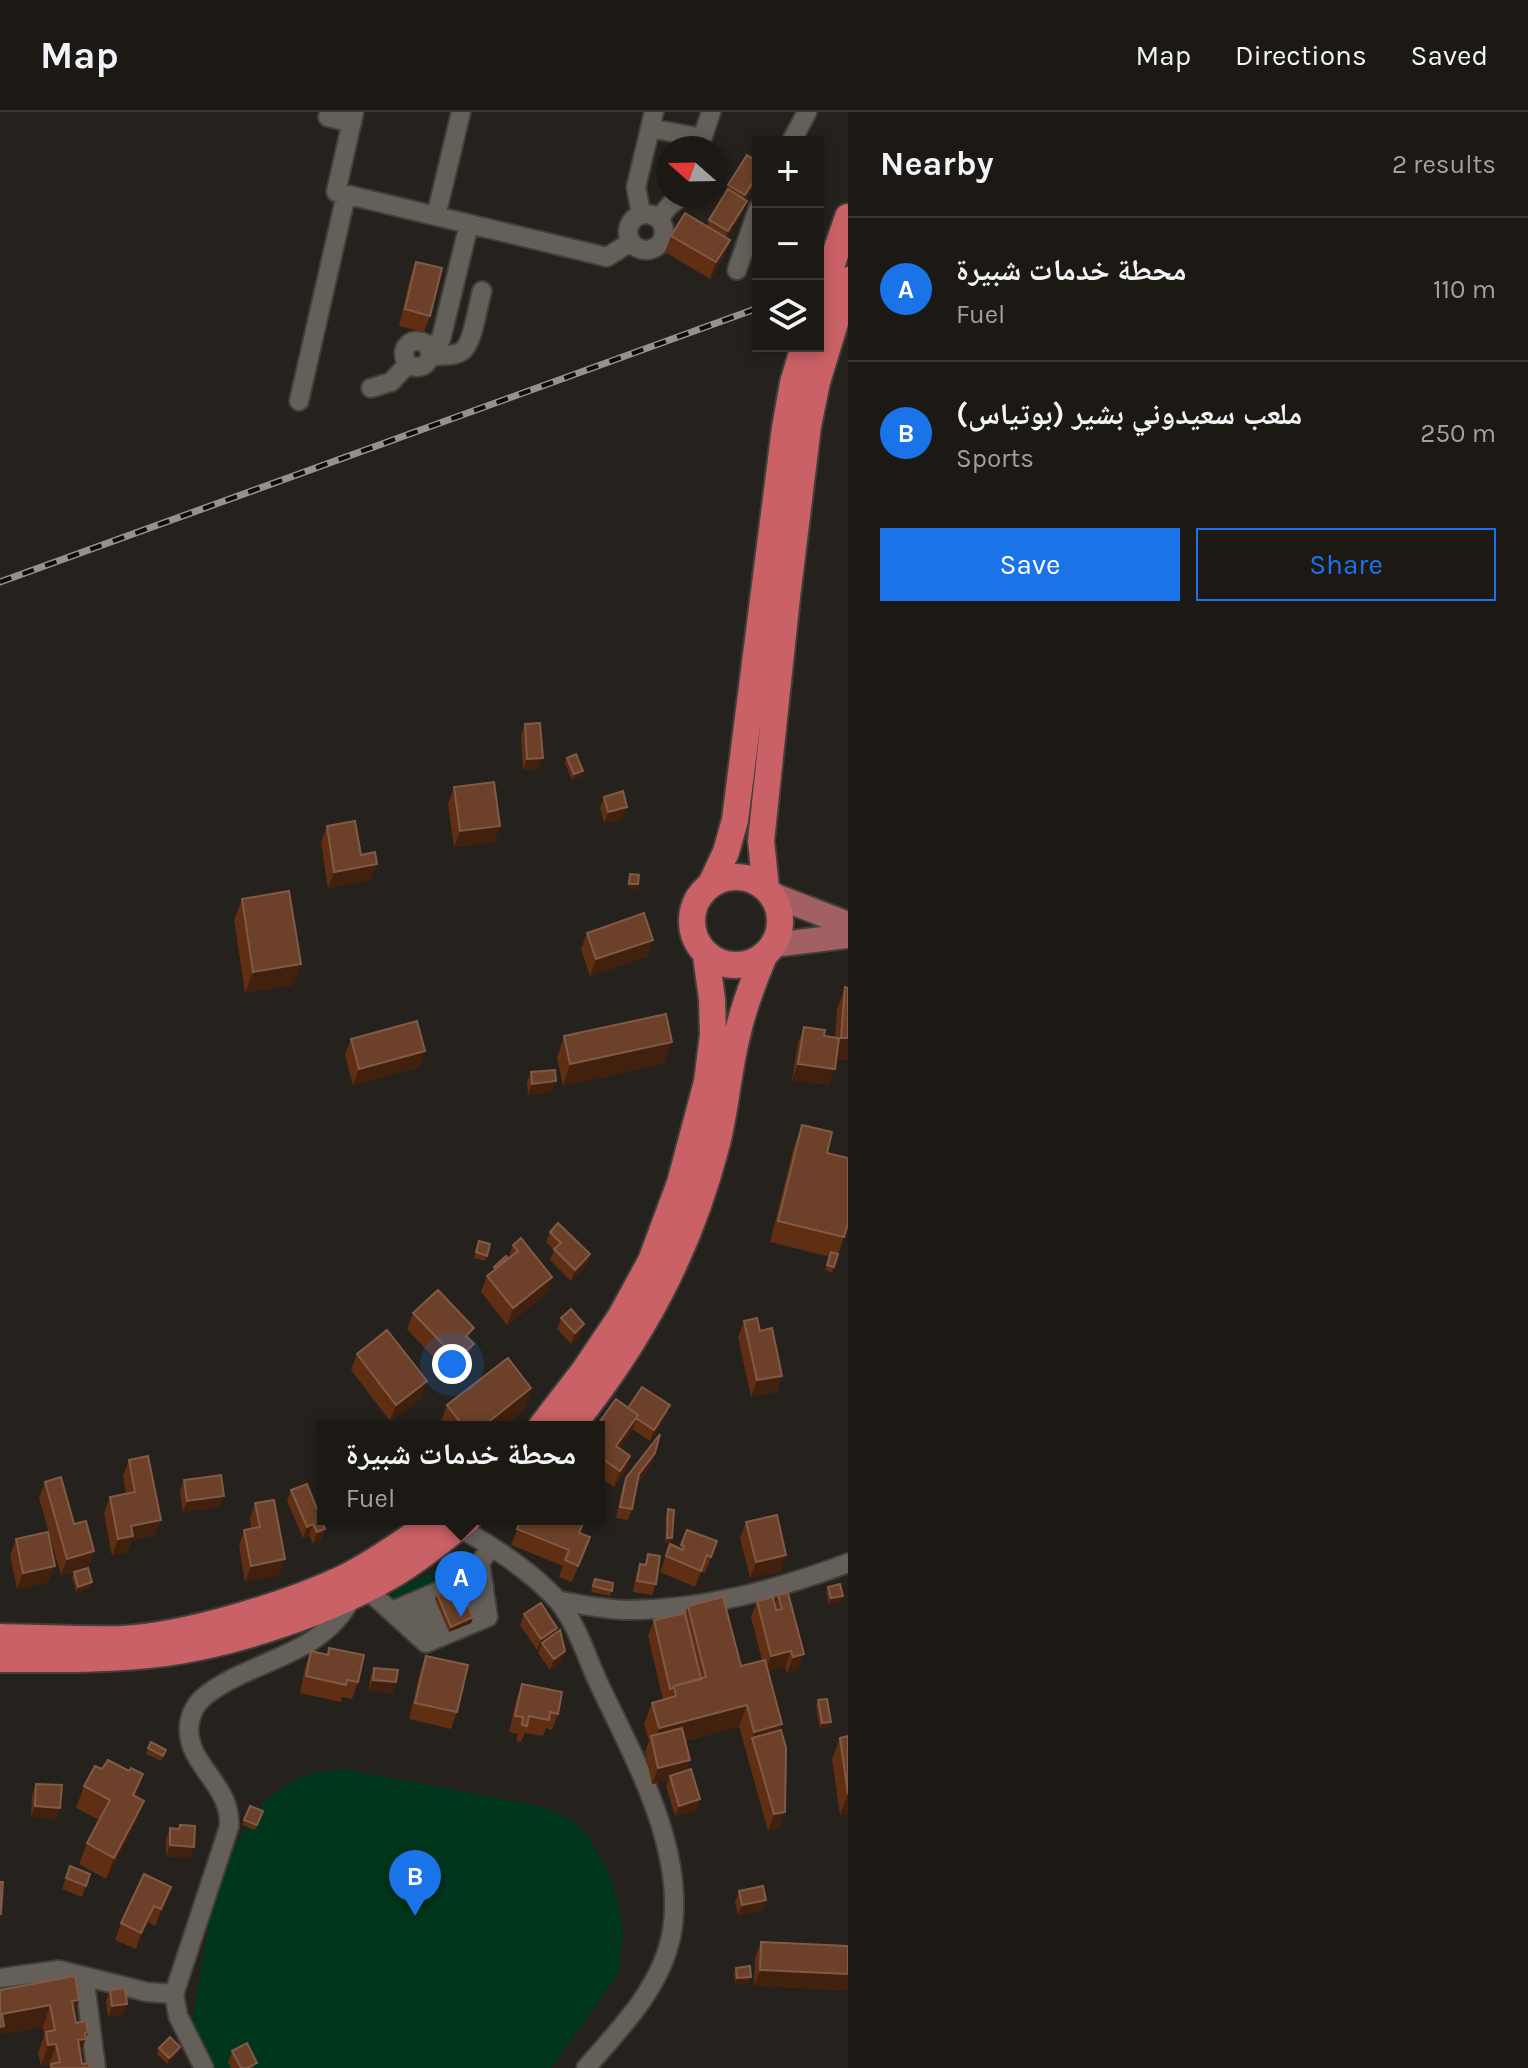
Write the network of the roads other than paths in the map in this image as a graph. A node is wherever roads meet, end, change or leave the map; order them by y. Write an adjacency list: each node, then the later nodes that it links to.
1 (461, 112): 12 (street)
2 (711, 112): 8 (street)
3 (807, 112): 9 (street)
4 (328, 117): 5 (street)
5 (353, 117): 10 (street)
6 (652, 120): 7 (street); 13 (street)
7 (685, 136)
8 (702, 136)
9 (794, 136)
10 (346, 195): 12 (street); 25 (street)
11 (665, 208): 13 (street)
12 (436, 216): 15 (street)
13 (650, 216): 17 (street); 17 (street)
14 (848, 217): 20 (highway)
15 (469, 224): 17 (street); 22 (street)
16 (752, 226): 18 (street)
17 (631, 242)
18 (737, 270)
19 (848, 280): 27 (highway)
20 (824, 287)
21 (482, 291): 22 (street)
22 (430, 352): 24 (street)
23 (802, 352): 26 (highway)
24 (371, 388)
25 (299, 401)
26 (711, 884): 27 (highway); 31 (highway)
27 (769, 891): 28 (main road); 30 (highway)
28 (848, 924)
29 (848, 936): 30 (main road)
30 (769, 950): 31 (highway); 33 (highway)
31 (706, 955): 32 (highway)
32 (546, 1421)
33 (576, 1421)
34 (445, 1525): 39 (highway)
35 (457, 1525): 36 (street)
36 (490, 1548): 38 (street); 40 (street)
37 (848, 1563): 40 (street)
38 (484, 1586): 41 (street); 41 (street)
39 (356, 1587): 41 (street); 42 (highway); 43 (highway); 46 (street)
40 (558, 1601): 49 (street)
41 (403, 1621)
42 (0, 1637)
43 (0, 1659)
44 (84, 1976): 45 (street); 46 (street); 47 (street)
45 (0, 1978)
46 (174, 1994): 48 (street)
47 (96, 2068)
48 (204, 2068)
49 (586, 2068)

